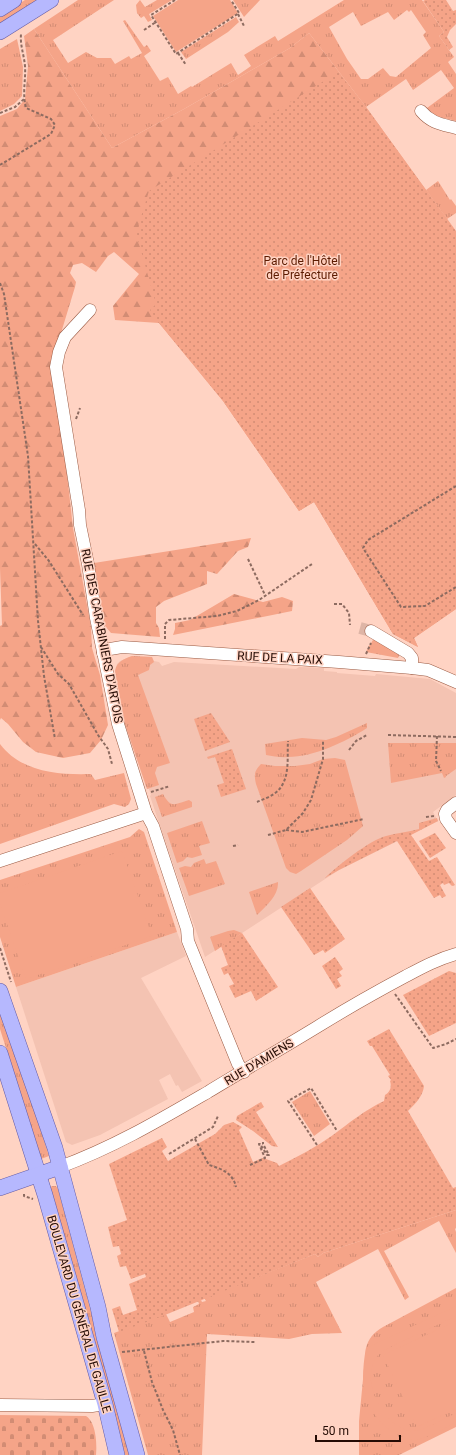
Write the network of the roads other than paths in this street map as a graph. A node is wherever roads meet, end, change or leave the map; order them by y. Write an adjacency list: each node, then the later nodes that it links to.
1 (14, 0): 3 (main road)
2 (51, 0): 4 (main road)
3 (0, 9)
4 (0, 32)
5 (421, 111): 6 (street)
6 (456, 128)
7 (90, 310): 9 (street, RUE DES CARABINIERS D'ARTOIS)
8 (374, 633): 10 (street)
9 (103, 653): 10 (street, RUE DE LA PAIX); 13 (street, RUE DES CARABINIERS D'ARTOIS)
10 (412, 668): 11 (street, RUE DE LA PAIX)
11 (456, 682)
12 (456, 803): 14 (street)
13 (146, 813): 15 (street); 19 (street, RUE DES CARABINIERS D'ARTOIS)
14 (456, 833)
15 (0, 861)
16 (456, 954): 19 (street, RUE D'AMIENS)
17 (0, 991): 20 (main road)
18 (0, 1053): 21 (main road, BOULEVARD DU GÉNÉRAL DE GAULLE)
19 (244, 1072): 20 (street, RUE D'AMIENS)
20 (60, 1167): 21 (main road); 26 (main road, BOULEVARD DU GÉNÉRAL DE GAULLE)
21 (38, 1175): 22 (main road); 23 (main road, BOULEVARD DU GÉNÉRAL DE GAULLE)
22 (0, 1188)
23 (104, 1404): 24 (street); 25 (main road, BOULEVARD DU GÉNÉRAL DE GAULLE)
24 (0, 1405)
25 (117, 1455)
26 (137, 1455)

